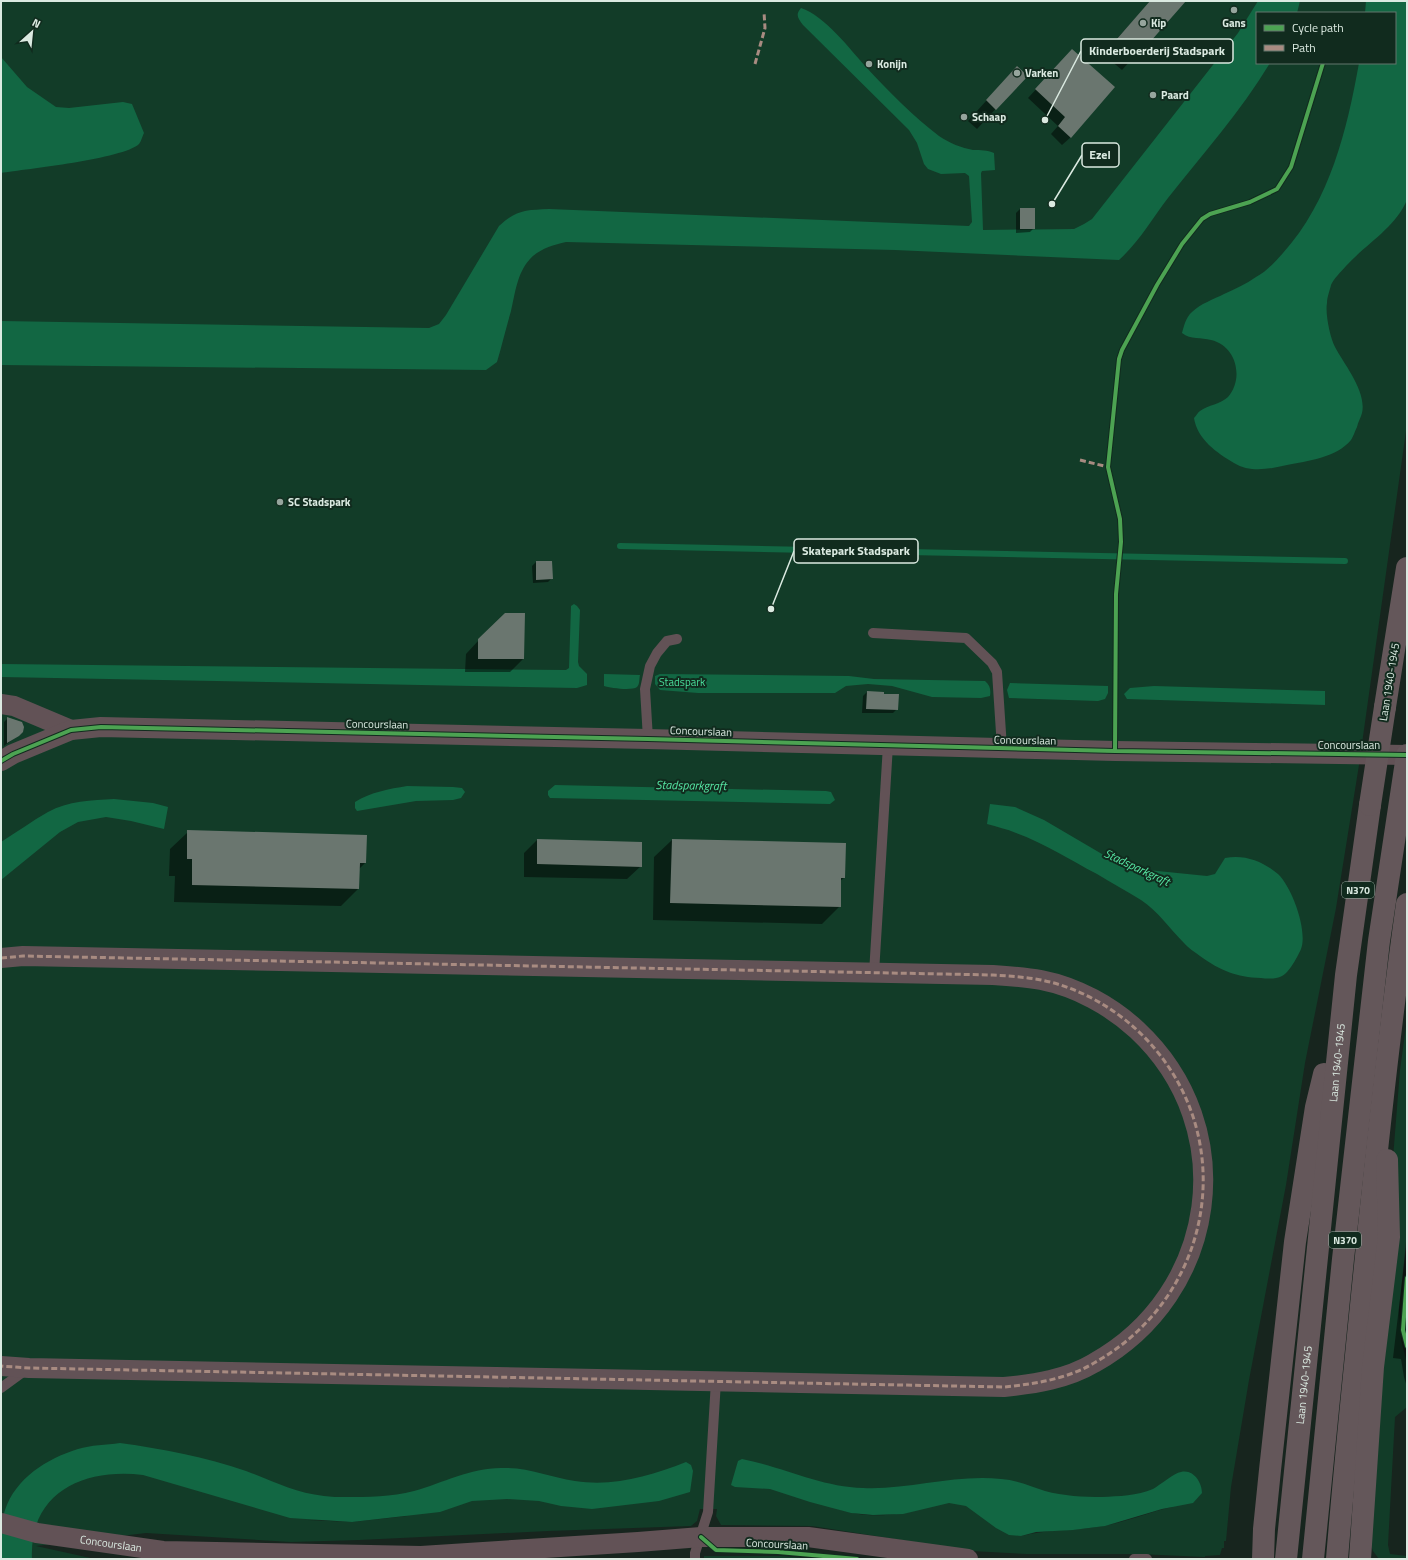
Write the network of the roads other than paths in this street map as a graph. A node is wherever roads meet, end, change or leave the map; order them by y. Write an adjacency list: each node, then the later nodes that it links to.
1 (1407, 568): 14 (highway, Laan 1940-1945 / N370, bridge)
2 (873, 633): 8 (lane)
3 (677, 639): 6 (lane)
4 (1, 704): 5 (street)
5 (71, 730): 6 (street, Concourslaan); 10 (street, Concourslaan)
6 (648, 739): 7 (street, Concourslaan)
7 (888, 745): 8 (street, Concourslaan); 13 (lane)
8 (1002, 748): 9 (street, Concourslaan)
9 (1407, 755): 22 (highway, N370)
10 (1, 761)
11 (1407, 904): 15 (highway, N370)
12 (1, 958): 13 (street)
13 (874, 973): 18 (street)
14 (1346, 975): 30 (highway, N370); 31 (highway, Laan 1940-1945 / N370)
15 (1383, 1091): 23 (highway, N370); 32 (highway, N370)
16 (1, 1366): 17 (street)
17 (29, 1368): 18 (street); 19 (lane)
18 (716, 1381): 21 (lane)
19 (1, 1388)
20 (1, 1523): 24 (street, Concourslaan)
21 (701, 1537): 25 (street, Concourslaan); 26 (lane); 27 (street, Concourslaan)
22 (1314, 1550)
23 (1338, 1551)
24 (375, 1557): 25 (street, Concourslaan)
25 (421, 1557)
26 (695, 1559)
27 (968, 1559)
28 (1134, 1559): 29 (lane)
29 (1147, 1559)
30 (1263, 1559)
31 (1286, 1559)
32 (1360, 1559)

